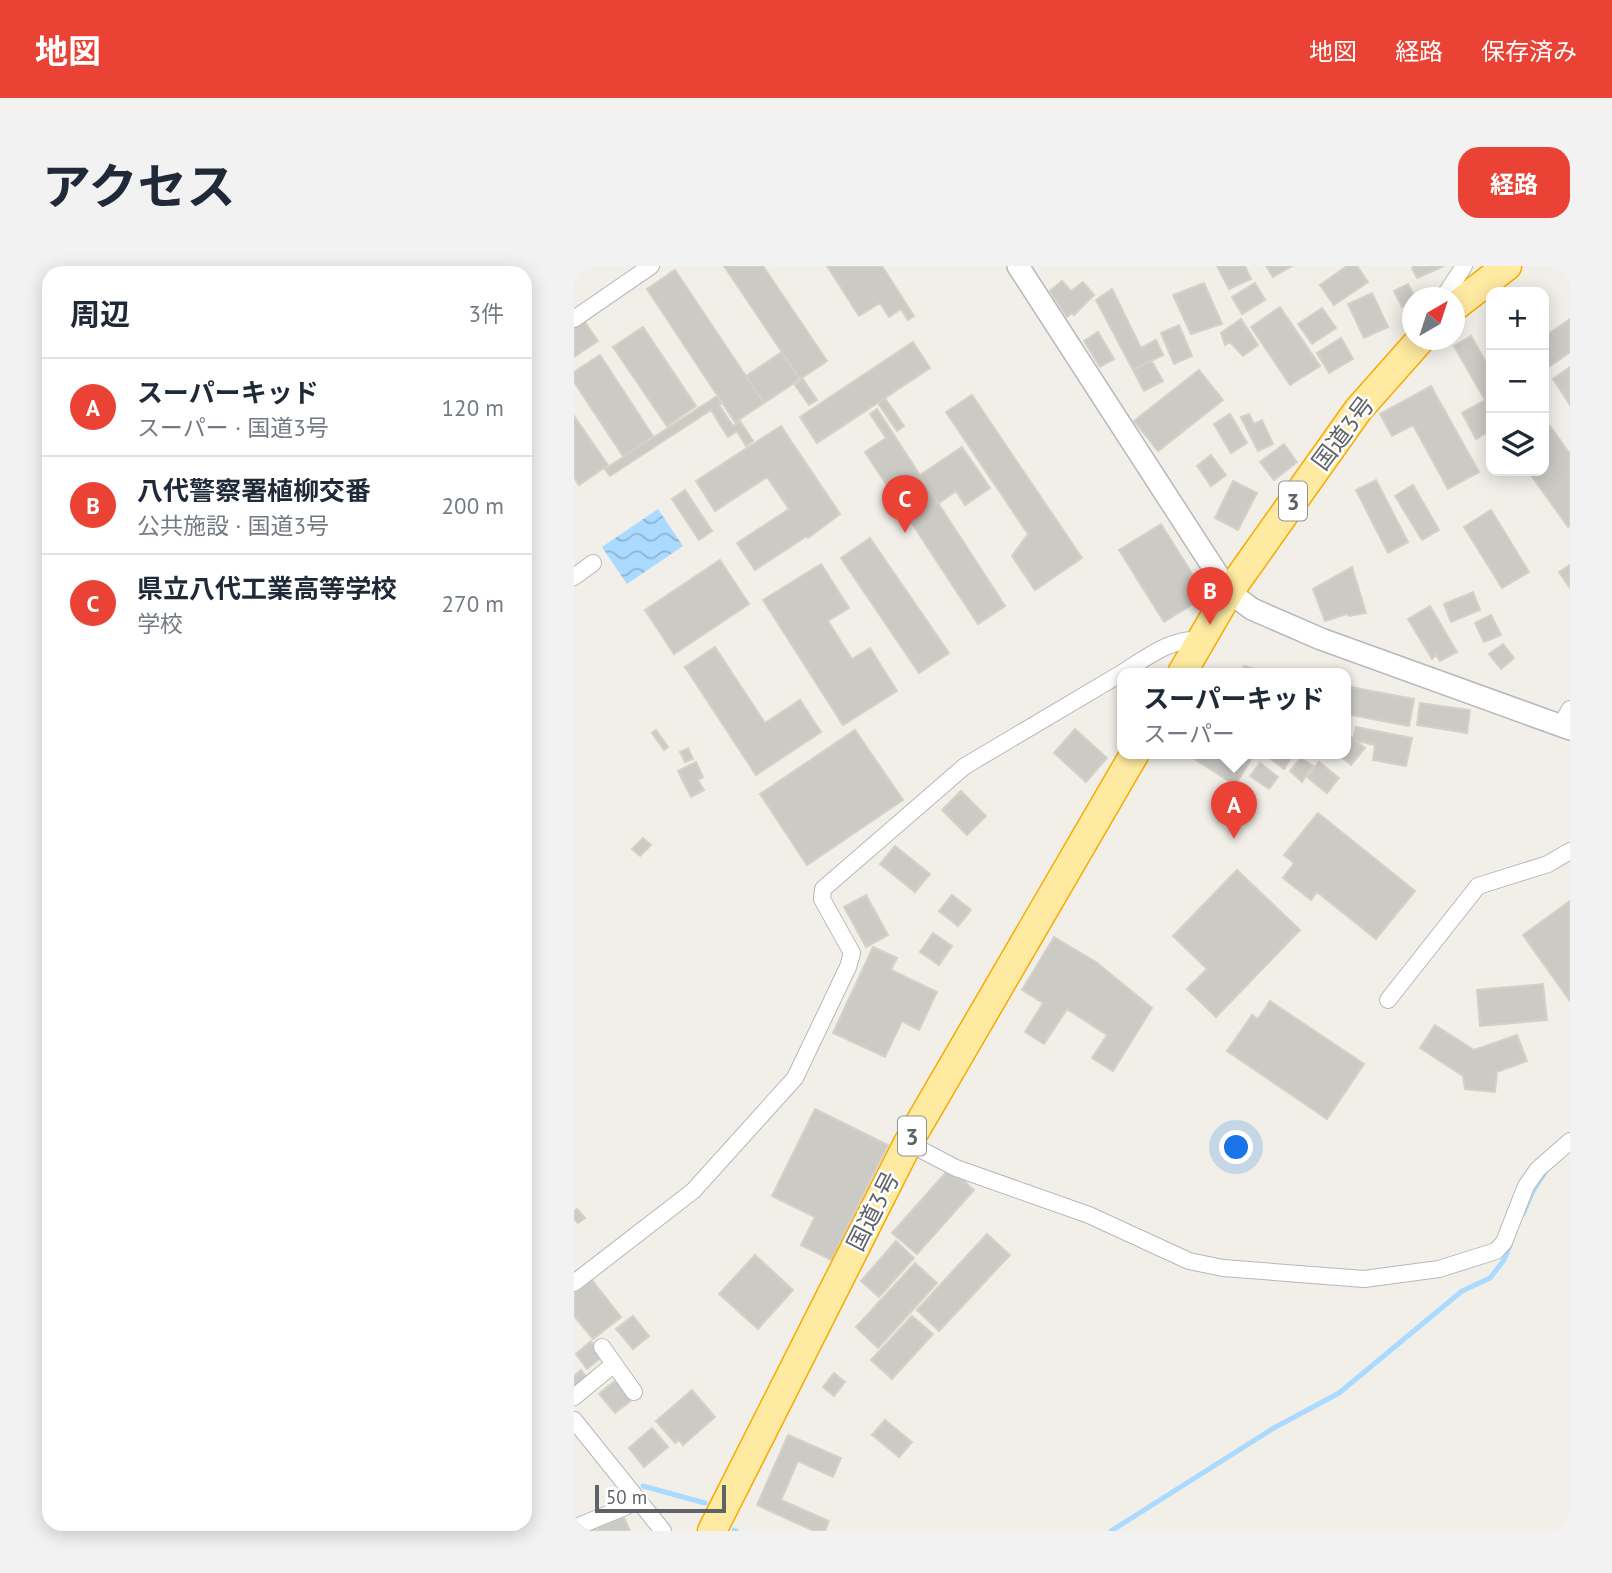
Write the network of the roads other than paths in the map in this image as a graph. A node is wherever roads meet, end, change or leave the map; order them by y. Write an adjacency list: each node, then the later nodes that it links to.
1 (652, 266): 7 (street)
2 (1018, 266): 11 (street)
3 (1464, 266): 5 (street)
4 (1507, 266): 6 (highway)
5 (1450, 287)
6 (1465, 298)
7 (574, 319)
8 (1411, 350): 11 (highway, 国道3号 / 3)
9 (593, 563): 10 (street)
10 (574, 577)
11 (1229, 592): 12 (highway, 国道3号 / 3); 16 (street)
12 (1201, 640): 13 (street); 14 (highway, 国道3号 / 3)
13 (1130, 668)
14 (1185, 668)
15 (1117, 676): 22 (street)
16 (1567, 721)
17 (1132, 759): 21 (highway, 国道3号 / 3)
18 (1570, 851): 19 (street)
19 (1388, 1000)
20 (1570, 1141): 21 (street)
21 (908, 1143): 31 (highway, 国道3号 / 3)
22 (574, 1283)
23 (602, 1347): 24 (street)
24 (614, 1364): 25 (street); 26 (street)
25 (634, 1392)
26 (574, 1397)
27 (574, 1420): 28 (street)
28 (637, 1498): 29 (street); 30 (street)
29 (574, 1528)
30 (663, 1531)
31 (712, 1531)

